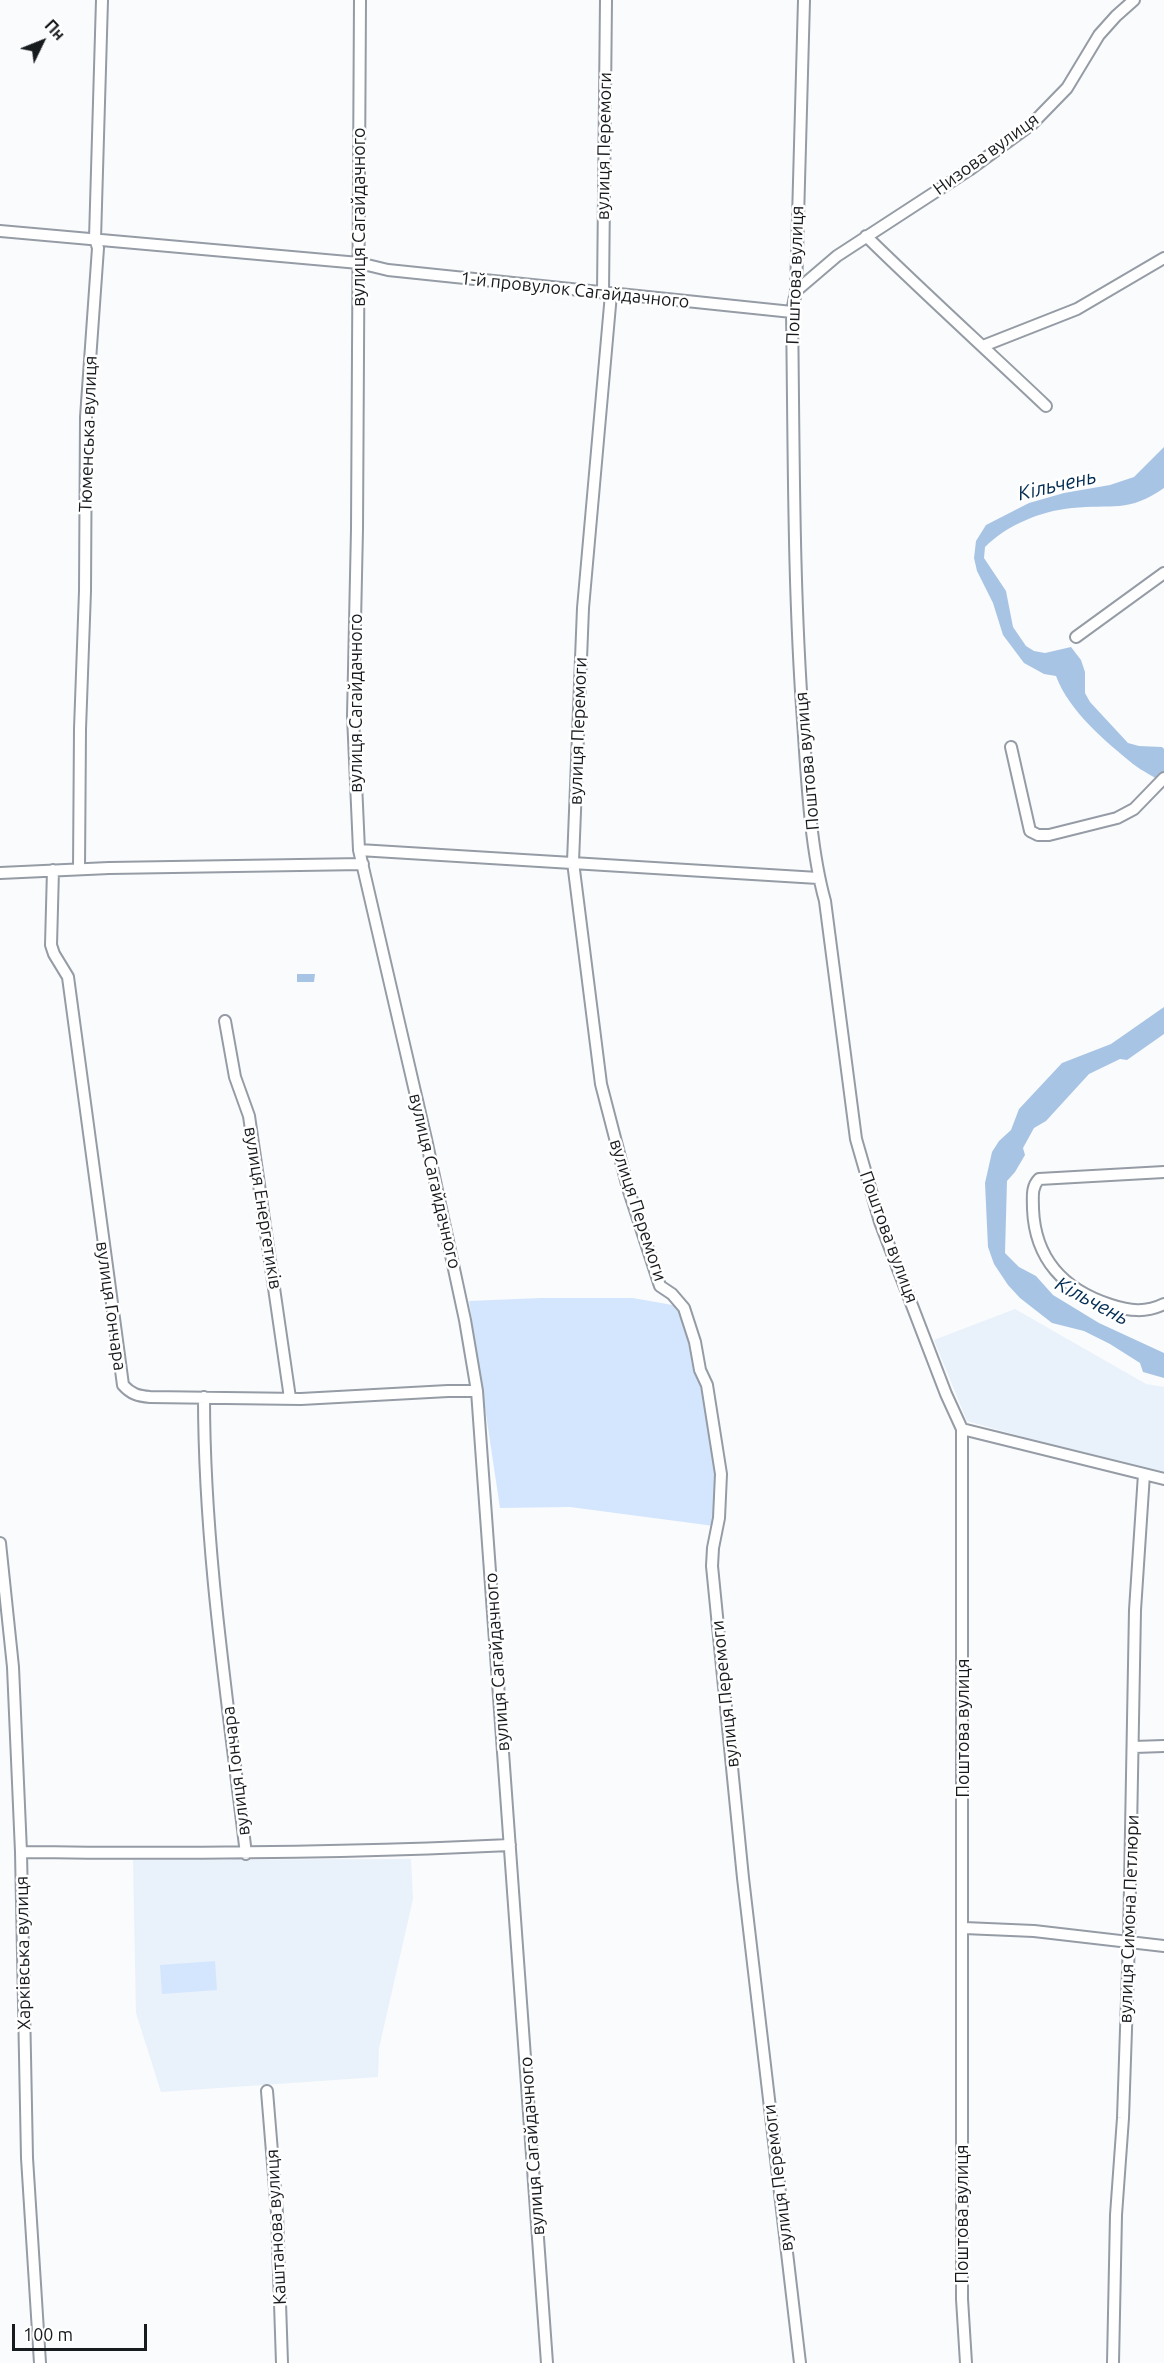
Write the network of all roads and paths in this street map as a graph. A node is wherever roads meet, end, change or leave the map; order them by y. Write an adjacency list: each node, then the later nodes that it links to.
1 (102, 0): 8 (street, Тюменська вулиця)
2 (360, 0): 10 (street, вулиця Сагайдачного)
3 (606, 0): 12 (street, вулиця Перемоги)
4 (804, 0): 11 (street, Поштова вулиця)
5 (1134, 0): 7 (street, Низова вулиця)
6 (0, 231): 8 (street, 1-й провулок Сагайдачного)
7 (867, 236): 11 (street, Низова вулиця); 14 (street)
8 (95, 239): 10 (street, 1-й провулок Сагайдачного); 23 (street, Тюменська вулиця)
9 (1164, 258): 14 (street)
10 (359, 263): 12 (street, 1-й провулок Сагайдачного); 20 (street, вулиця Сагайдачного)
11 (796, 291): 13 (street, Поштова вулиця)
12 (607, 293): 13 (street, 1-й провулок Сагайдачного); 21 (street, вулиця Перемоги)
13 (792, 312): 26 (street, Поштова вулиця)
14 (983, 346): 15 (street)
15 (1046, 406)
16 (1164, 573): 17 (street)
17 (1076, 638)
18 (1011, 747): 19 (street)
19 (1161, 781)
20 (359, 849): 21 (street); 22 (street, вулиця Сагайдачного)
21 (573, 862): 26 (street); 51 (street, вулиця Перемоги)
22 (363, 864): 23 (street); 30 (street, вулиця Сагайдачного)
23 (79, 869): 24 (street)
24 (52, 870): 25 (street); 31 (street, вулиця Гончара)
25 (0, 873)
26 (818, 878): 33 (street, Поштова вулиця)
27 (225, 1021): 32 (street, вулиця Енергетиків)
28 (1164, 1172): 29 (street)
29 (1164, 1304)
30 (477, 1391): 32 (street); 41 (street, вулиця Сагайдачного)
31 (204, 1397): 32 (street); 43 (street, вулиця Гончара)
32 (290, 1398)
33 (963, 1429): 34 (street); 44 (street, Поштова вулиця)
34 (1144, 1474): 35 (street); 40 (street, вулиця Симона Петлюри)
35 (1164, 1479)
36 (0, 1543): 38 (street, Харківська вулиця)
37 (0, 1666): 38 (street)
38 (13, 1667): 42 (street, Харківська вулиця)
39 (1164, 1746): 40 (street)
40 (1134, 1747): 45 (street, вулиця Симона Петлюри)
41 (510, 1845): 43 (street); 50 (street, вулиця Сагайдачного)
42 (21, 1852): 43 (street); 48 (street, Харківська вулиця)
43 (246, 1854)
44 (964, 1928): 45 (street); 52 (street, Поштова вулиця)
45 (1129, 1941): 46 (street); 53 (street, вулиця Симона Петлюри)
46 (1164, 1946)
47 (267, 2091): 49 (street, Каштанова вулиця)
48 (40, 2363)
49 (282, 2363)
50 (547, 2363)
51 (800, 2363)
52 (966, 2363)
53 (1113, 2363)

